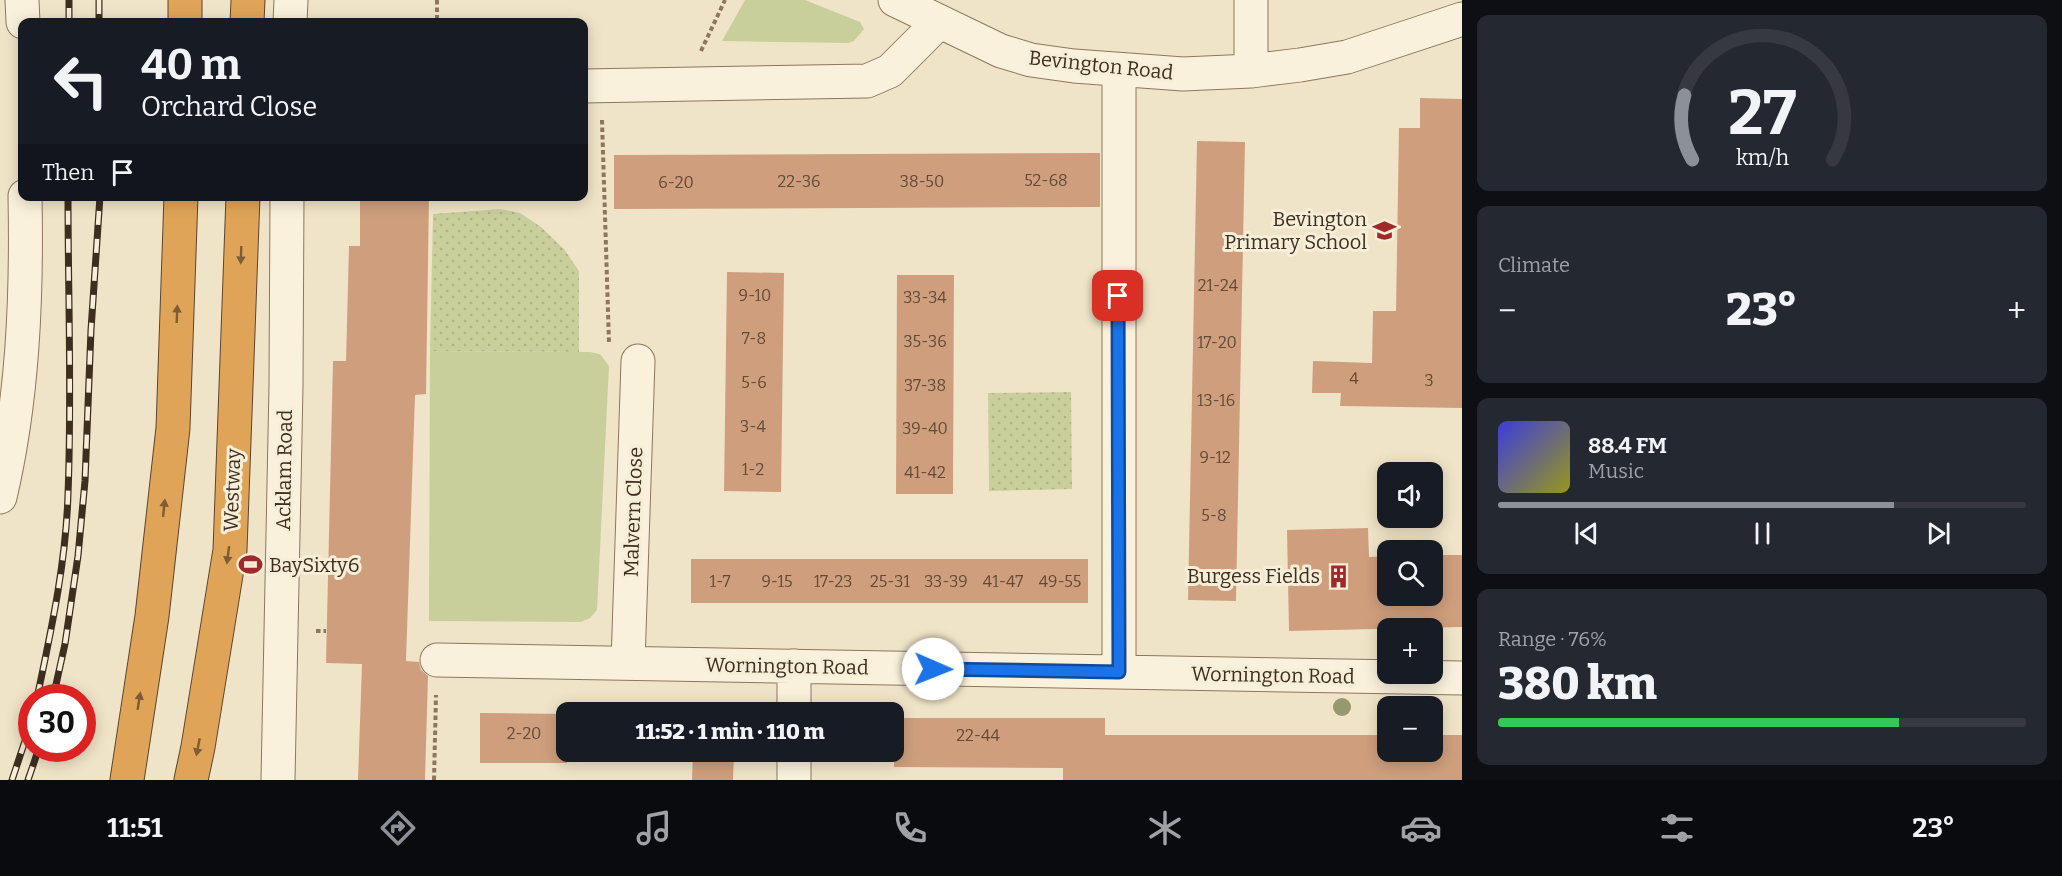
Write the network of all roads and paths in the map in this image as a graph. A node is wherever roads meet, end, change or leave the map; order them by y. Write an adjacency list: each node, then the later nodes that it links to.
1 (22, 0): 9 (street)
2 (185, 0): 10 (highway)
3 (248, 0): 11 (highway)
4 (291, 0): 12 (street)
5 (437, 0): 13 (path)
6 (725, 0): 18 (path)
7 (895, 0): 15 (street, Bevington Road)
8 (1251, 0): 17 (street)
9 (23, 18)
10 (185, 18)
11 (247, 18)
12 (290, 18)
13 (437, 18)
14 (1462, 19): 17 (street, Bevington Road)
15 (939, 22): 16 (street, Bevington Road); 18 (street)
16 (1119, 70): 17 (street, Bevington Road); 29 (street)
17 (1251, 71)
18 (684, 84): 19 (street)
19 (592, 86): 24 (path)
20 (25, 201): 25 (street)
21 (181, 201): 33 (highway, one-way to 21)
22 (243, 201): 34 (highway, Westway, one-way to 34)
23 (287, 201): 35 (street, Acklam Road)
24 (638, 361): 27 (street, Malvern Close)
25 (0, 497)
26 (437, 660): 27 (street, Wornington Road); 36 (path)
27 (628, 663): 28 (street, Wornington Road)
28 (794, 666): 29 (street, Wornington Road); 31 (street)
29 (1119, 672): 30 (street, Wornington Road)
30 (1462, 678)
31 (794, 702)
32 (794, 762): 37 (street)
33 (127, 780)
34 (191, 780)
35 (278, 780)
36 (434, 780)
37 (794, 780)

